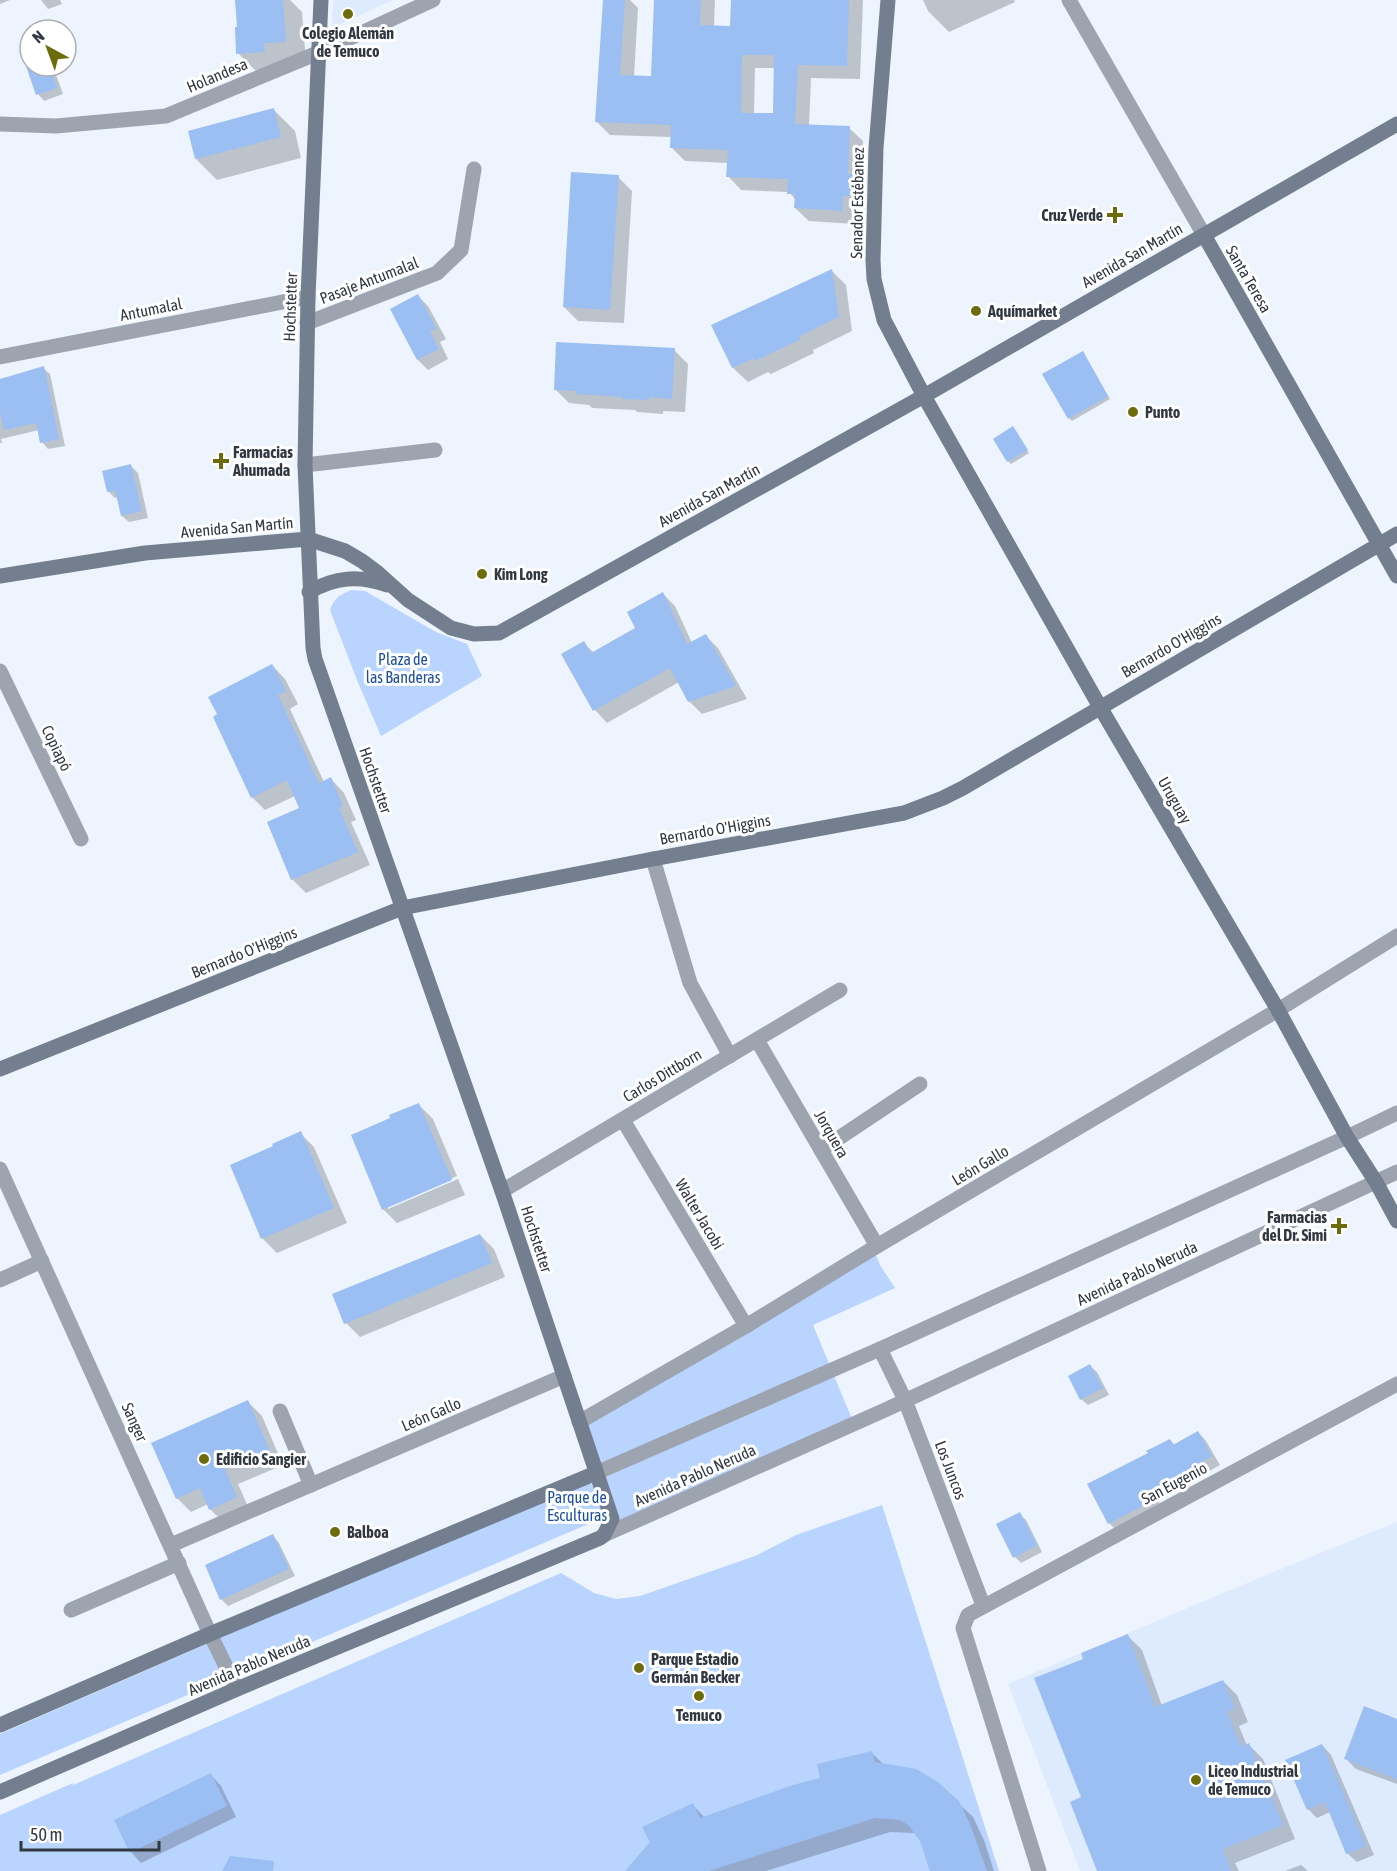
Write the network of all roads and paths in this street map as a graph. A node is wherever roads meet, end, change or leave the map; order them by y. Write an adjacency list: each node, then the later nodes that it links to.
1 (321, 0): 5 (main road, Hochstetter)
2 (433, 0): 5 (street, Holandesa)
3 (888, 0): 13 (main road, Senador Estébanez)
4 (1069, 0): 9 (street, Santa Teresa)
5 (320, 52): 6 (street, Holandesa); 10 (main road, Hochstetter)
6 (0, 124)
7 (1397, 124): 9 (main road, Avenida San Martín)
8 (474, 169): 11 (street, Pasaje Antumalal)
9 (1204, 235): 13 (main road, Avenida San Martín); 18 (main road, Santa Teresa)
10 (308, 297): 11 (main road, Hochstetter); 12 (street, Antumalal)
11 (307, 323): 15 (main road, Hochstetter)
12 (0, 357)
13 (924, 396): 21 (main road, Avenida San Martín); 24 (main road, Uruguay)
14 (435, 450): 15 (street)
15 (305, 465): 17 (main road, Hochstetter)
16 (1397, 534): 18 (main road, Bernardo O'Higgins)
17 (308, 539): 19 (main road, Avenida San Martín); 21 (main road, Avenida San Martín); 22 (main road, Hochstetter)
18 (1379, 544): 20 (main road, Santa Teresa); 24 (main road, Bernardo O'Higgins)
19 (0, 576)
20 (1397, 576)
21 (393, 587): 22 (main road)
22 (309, 592): 27 (main road, Hochstetter)
23 (0, 671): 25 (street, Copiapó)
24 (1100, 707): 26 (main road, Bernardo O'Higgins); 30 (main road, Uruguay)
25 (81, 839)
26 (653, 858): 27 (main road, Bernardo O'Higgins); 32 (street)
27 (402, 908): 33 (main road, Bernardo O'Higgins); 42 (main road, Hochstetter)
28 (1397, 936): 30 (street, León Gallo)
29 (840, 990): 31 (street, Carlos Dittborn)
30 (1278, 1010): 37 (main road, Uruguay); 44 (street, León Gallo)
31 (757, 1040): 32 (street, Carlos Dittborn); 38 (street, Jorquera)
32 (730, 1056): 36 (street, Carlos Dittborn)
33 (0, 1069)
34 (920, 1084): 38 (street)
35 (1397, 1113): 37 (street)
36 (623, 1120): 42 (street, Carlos Dittborn); 47 (street, Walter Jacobi)
37 (1347, 1137): 41 (main road, Uruguay); 48 (street)
38 (821, 1150): 44 (street, Jorquera)
39 (0, 1169): 45 (street, Sanger)
40 (1397, 1172): 41 (street, Avenida Pablo Neruda)
41 (1376, 1182): 43 (main road, Uruguay); 51 (street, Avenida Pablo Neruda)
42 (502, 1191): 49 (main road, Hochstetter)
43 (1397, 1221)
44 (877, 1246): 47 (street, León Gallo)
45 (42, 1261): 46 (street); 57 (street, Sanger)
46 (0, 1280)
47 (746, 1326): 53 (street, León Gallo)
48 (880, 1349): 51 (street, Los Juncos); 54 (street)
49 (564, 1376): 53 (main road, Hochstetter); 55 (street, León Gallo)
50 (1397, 1384): 59 (street, San Eugenio)
51 (905, 1400): 56 (street, Avenida Pablo Neruda); 59 (street, Los Juncos)
52 (280, 1411): 55 (street)
53 (579, 1422): 54 (main road, Hochstetter)
54 (596, 1473): 56 (main road, Hochstetter); 61 (main road)
55 (312, 1485): 57 (street, León Gallo)
56 (604, 1536): 62 (main road, Avenida Pablo Neruda)
57 (171, 1545): 58 (street, Sanger)
58 (179, 1563): 60 (street); 61 (street, Sanger)
59 (983, 1605): 65 (street, San Eugenio)
60 (71, 1610)
61 (210, 1634): 62 (street, Sanger); 63 (main road)
62 (237, 1689): 64 (main road, Avenida Pablo Neruda)
63 (0, 1725)
64 (0, 1792)
65 (1039, 1871)

